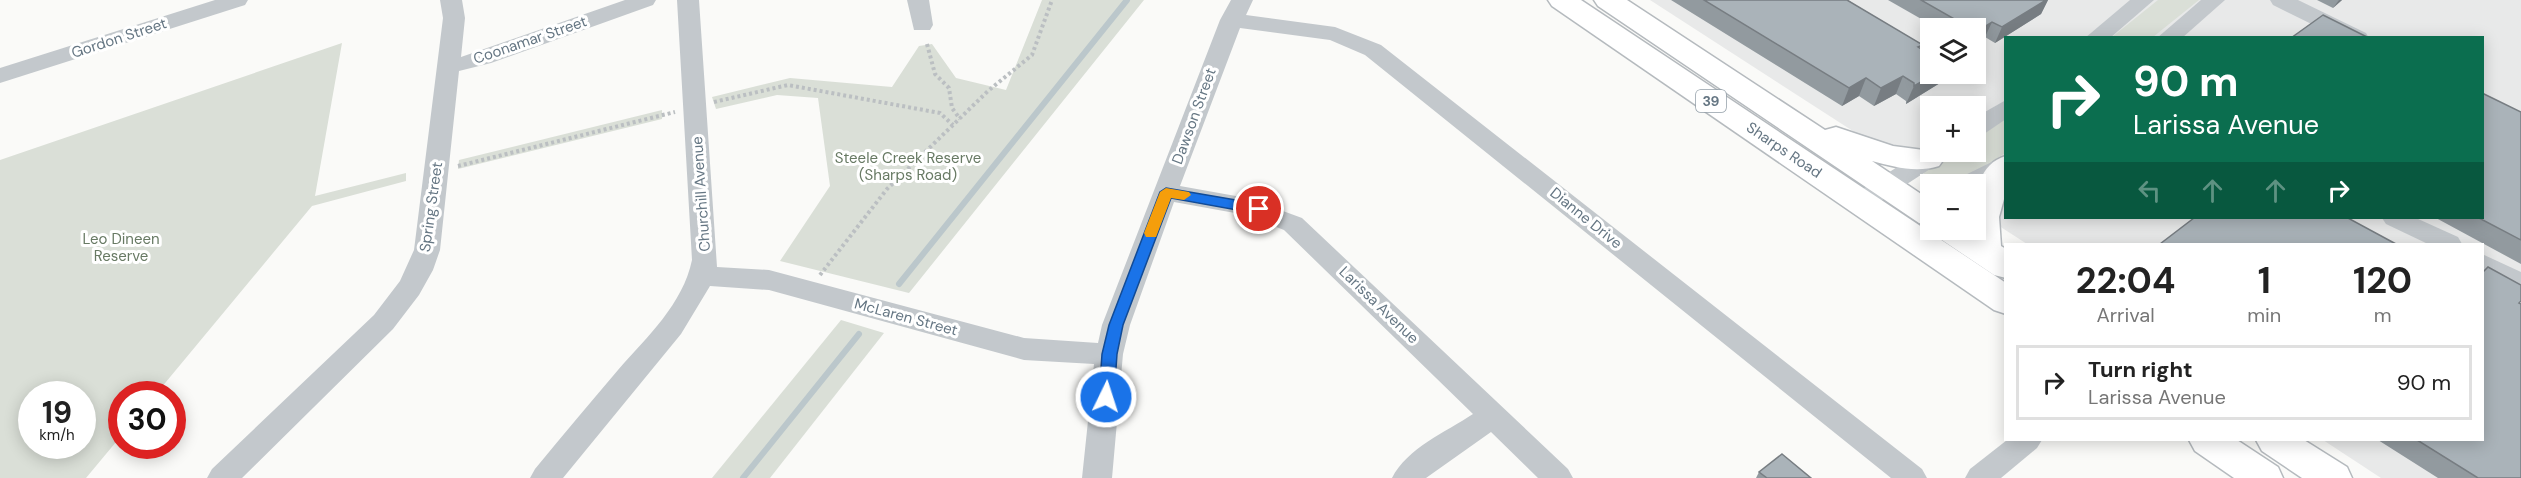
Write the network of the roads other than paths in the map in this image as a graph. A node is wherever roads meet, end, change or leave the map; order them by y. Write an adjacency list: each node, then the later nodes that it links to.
1 (237, 0): 17 (street, Gordon Street)
2 (451, 0): 16 (street, Spring Street)
3 (645, 0): 16 (street, Coonamar Street)
4 (688, 0): 35 (street, Churchill Avenue)
5 (918, 0): 12 (street)
6 (1562, 0): 27 (main road, Sharps Road / 39)
7 (1608, 0): 19 (main road, Sharps Road / 39)
8 (2143, 0): 13 (street)
9 (2214, 0): 14 (street)
10 (2281, 0): 15 (street)
11 (1236, 10): 26 (street, Dawson Street); 48 (street, Dianne Drive)
12 (925, 35)
13 (2098, 36)
14 (2170, 36)
15 (2354, 36)
16 (448, 67): 43 (street, Spring Street)
17 (0, 75)
18 (2004, 108): 20 (street)
19 (1786, 119): 21 (main road); 27 (main road, Sharps Road / 39)
20 (1986, 121)
21 (1920, 157)
22 (1923, 162): 27 (street)
23 (2004, 166): 25 (street)
24 (2004, 168): 33 (main road)
25 (1986, 175)
26 (1166, 192): 38 (street, Dawson Street); 39 (street, Larissa Avenue)
27 (1874, 194): 28 (main road, Sharps Road / 39)
28 (1920, 215)
29 (2397, 219): 32 (street)
30 (1945, 240): 37 (main road, Sharps Road / 39)
31 (1967, 240): 33 (main road)
32 (2448, 243)
33 (1995, 259)
34 (2484, 263): 36 (street)
35 (703, 276): 38 (street, McLaren Street); 44 (street, Churchill Avenue)
36 (2521, 284)
37 (2004, 299)
38 (1109, 354): 45 (street, Dawson Street)
39 (1493, 416): 46 (street); 47 (street, Larissa Avenue)
40 (2026, 441): 49 (street)
41 (2209, 441): 50 (main road)
42 (2277, 441): 51 (main road)
43 (222, 478)
44 (545, 478)
45 (1097, 478)
46 (1407, 478)
47 (1558, 478)
48 (1912, 478)
49 (1980, 478)
50 (2264, 478)
51 (2333, 478)

